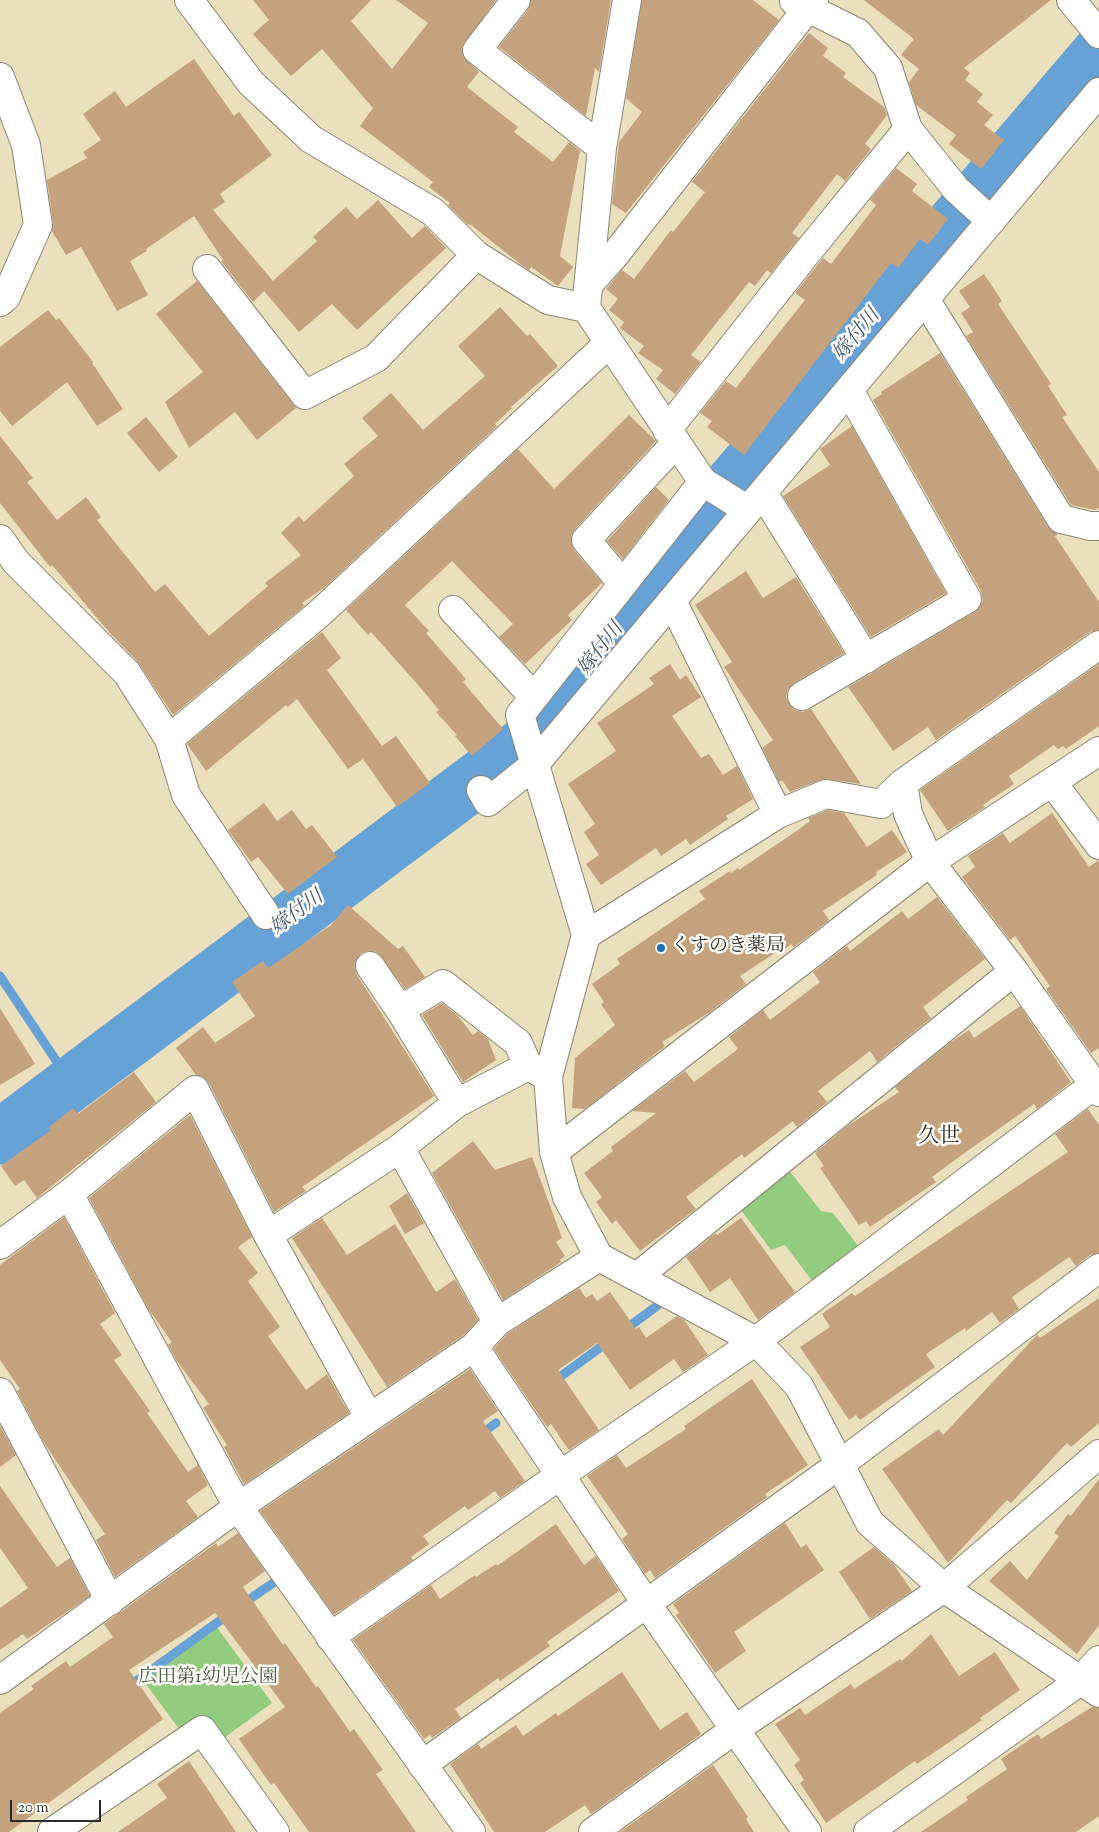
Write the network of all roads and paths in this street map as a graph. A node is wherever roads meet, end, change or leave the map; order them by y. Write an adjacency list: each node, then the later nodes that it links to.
1 (189, 0): 12 (street)
2 (516, 0): 10 (street)
3 (626, 0): 10 (street)
4 (1071, 0): 6 (street)
5 (805, 3): 9 (street); 14 (street)
6 (1096, 30)
7 (0, 77): 16 (street)
8 (1099, 92): 11 (street)
9 (908, 129): 11 (street); 19 (street)
10 (602, 148): 14 (street)
11 (991, 220): 15 (street)
12 (476, 255): 13 (street); 14 (street)
13 (207, 269)
14 (587, 296): 17 (street)
15 (925, 299): 18 (street); 22 (street)
16 (0, 302)
17 (609, 343): 19 (street); 32 (street)
18 (848, 390): 21 (street); 29 (street)
19 (672, 436): 20 (street); 25 (street)
20 (703, 482): 21 (street); 25 (street)
21 (756, 501): 26 (street); 29 (street)
22 (1099, 526)
23 (0, 539): 24 (street)
24 (8, 567): 32 (street)
25 (623, 584): 31 (street)
26 (672, 601): 34 (street); 38 (street)
27 (453, 610): 31 (street)
28 (1099, 645): 36 (street)
29 (866, 659): 30 (street)
30 (802, 696)
31 (527, 706): 34 (street)
32 (169, 739): 41 (street)
33 (1099, 751): 35 (street)
34 (534, 765): 37 (street); 42 (street)
35 (1052, 782): 39 (street); 40 (street)
36 (903, 783): 38 (street); 40 (street)
37 (481, 790)
38 (778, 814): 42 (street)
39 (1099, 845)
40 (930, 862): 44 (street); 50 (street)
41 (266, 915)
42 (586, 935): 46 (street)
43 (370, 966): 45 (street)
44 (1014, 971): 47 (street); 56 (street)
45 (400, 1010): 46 (street); 48 (street)
46 (538, 1071): 48 (street); 50 (street)
47 (1096, 1089): 58 (street)
48 (457, 1103): 49 (street)
49 (400, 1148): 52 (street); 57 (street)
50 (554, 1152): 54 (street)
51 (69, 1194): 52 (street); 53 (street); 65 (street)
52 (268, 1235): 61 (street)
53 (0, 1245)
54 (599, 1257): 56 (street); 57 (street)
55 (1099, 1268): 63 (street)
56 (638, 1276): 58 (street)
57 (497, 1322): 59 (street)
58 (756, 1341): 63 (street); 64 (street)
59 (474, 1347): 61 (street); 64 (street)
60 (0, 1392): 67 (street)
61 (368, 1416): 65 (street)
62 (1099, 1454): 66 (street)
63 (839, 1464): 66 (street); 68 (street)
64 (558, 1476): 68 (street); 69 (street)
65 (238, 1507): 67 (street); 69 (street)
66 (944, 1588): 72 (street); 73 (street)
67 (110, 1601): 71 (street)
68 (646, 1603): 73 (street); 74 (street)
69 (330, 1637): 74 (street)
70 (1099, 1660): 72 (street)
71 (0, 1680)
72 (1090, 1687): 80 (street)
73 (734, 1730): 78 (street); 79 (street)
74 (422, 1764): 77 (street)
75 (52, 1832): 76 (street)
76 (275, 1832)
77 (471, 1832)
78 (593, 1832)
79 (807, 1832)
80 (868, 1832)

